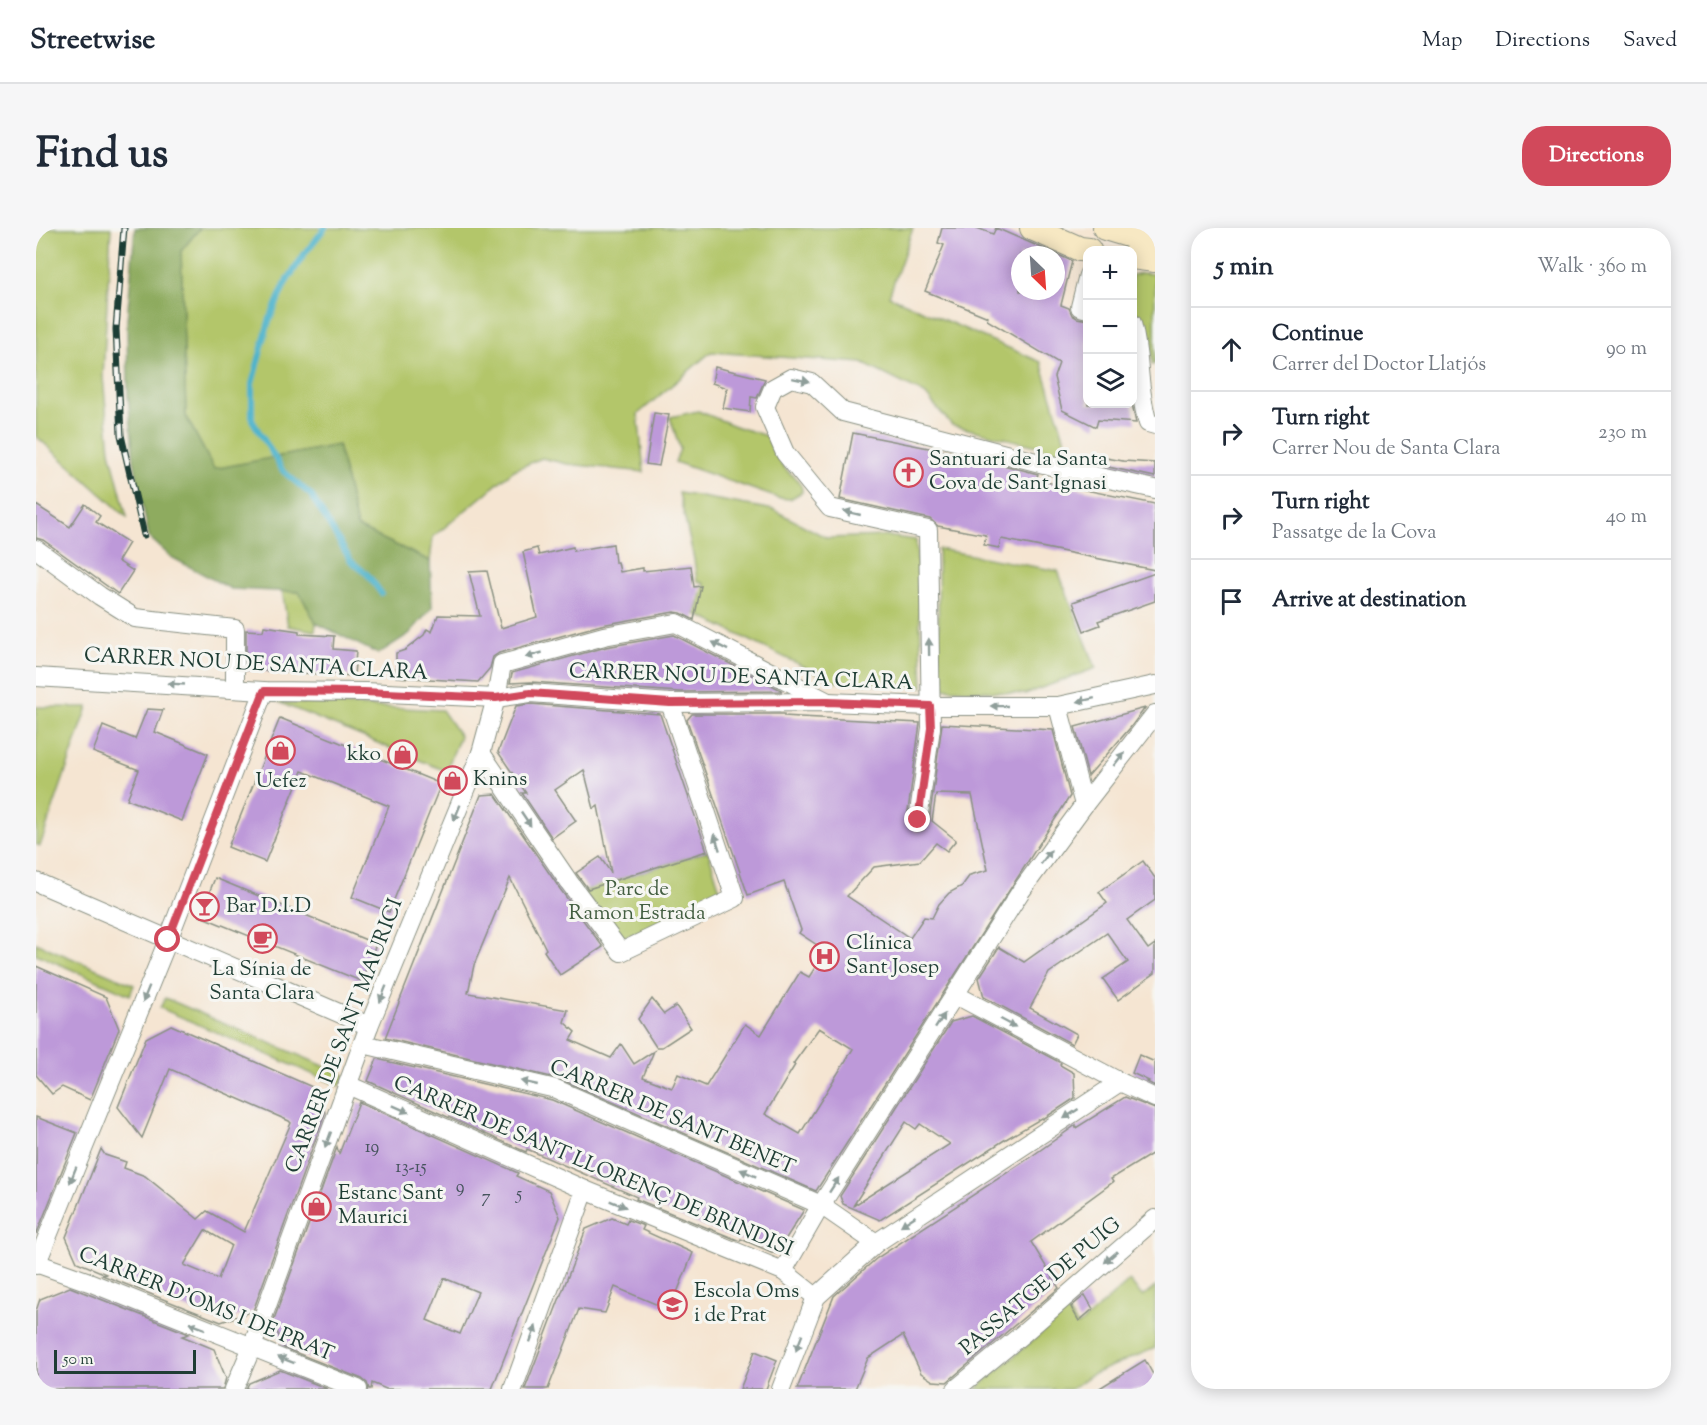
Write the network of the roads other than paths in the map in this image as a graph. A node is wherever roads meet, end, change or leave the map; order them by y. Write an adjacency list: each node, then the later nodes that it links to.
1 (1032, 228): 6 (main road)
2 (1099, 228): 5 (street)
3 (1105, 228): 4 (main road)
4 (1155, 243)
5 (1095, 246)
6 (1083, 249)
7 (1137, 258): 8 (main road)
8 (1155, 260)
9 (1137, 341): 10 (street)
10 (1155, 425)
11 (1154, 485): 20 (street, one-way to 11)
12 (36, 549): 15 (street)
13 (36, 677): 15 (street, CARRER NOU DE SANTA CLARA, one-way to 13)
14 (1155, 685): 21 (street, CARRER NOU DE SANTA CLARA, one-way to 21)
15 (235, 687): 16 (street, CARRER NOU DE SANTA CLARA)
16 (264, 691): 17 (street, CARRER NOU DE SANTA CLARA); 27 (street)
17 (496, 698): 18 (street, CARRER DE SANT MAURICI, one-way to 17); 19 (street, CARRER NOU DE SANTA CLARA); 23 (street, CARRER DE SANT MAURICI)
18 (828, 702): 19 (street, CARRER NOU DE SANTA CLARA); 20 (street, CARRER NOU DE SANTA CLARA)
19 (670, 703): 23 (street, one-way to 19)
20 (930, 706): 21 (street, CARRER NOU DE SANTA CLARA, one-way to 20); 25 (street)
21 (1058, 706): 24 (street)
22 (1155, 714): 24 (street, one-way to 22)
23 (481, 753): 29 (street, CARRER DE SANT MAURICI, one-way to 29)
24 (1084, 805): 28 (street, one-way to 24)
25 (918, 820)
26 (36, 882): 27 (street)
27 (168, 940): 29 (street); 38 (street, one-way to 38)
28 (956, 995): 31 (street, one-way to 31); 35 (street, one-way to 28)
29 (369, 1026): 30 (street, CARRER DE SANT MAURICI)
30 (363, 1044): 32 (street, CARRER DE SANT MAURICI); 35 (street, CARRER DE SANT BENET, one-way to 30)
31 (1120, 1082): 33 (street); 37 (street, one-way to 37)
32 (348, 1085): 34 (street, CARRER DE SANT LLORENÇ DE BRINDISI, one-way to 34); 41 (street, CARRER DE SANT MAURICI, one-way to 41)
33 (1155, 1098)
34 (585, 1190): 39 (street, CARRER DE SANT LLORENÇ DE BRINDISI, one-way to 39); 44 (street, one-way to 34)
35 (821, 1205): 37 (street, CARRER DE SANT BENET); 39 (street)
36 (1155, 1219): 46 (street, PASSATGE DE PUIG, one-way to 46)
37 (876, 1243): 40 (street)
38 (36, 1264): 41 (street, CARRER D'OMS I DE PRAT, one-way to 38)
39 (783, 1271): 40 (street, CARRER DE SANT LLORENÇ DE BRINDISI)
40 (816, 1297): 45 (street, one-way to 45)
41 (252, 1347): 42 (street, CARRER DE SANT MAURICI); 43 (street, CARRER D'OMS I DE PRAT, one-way to 41)
42 (234, 1389)
43 (358, 1389)
44 (513, 1389)
45 (781, 1389)
46 (956, 1389)

